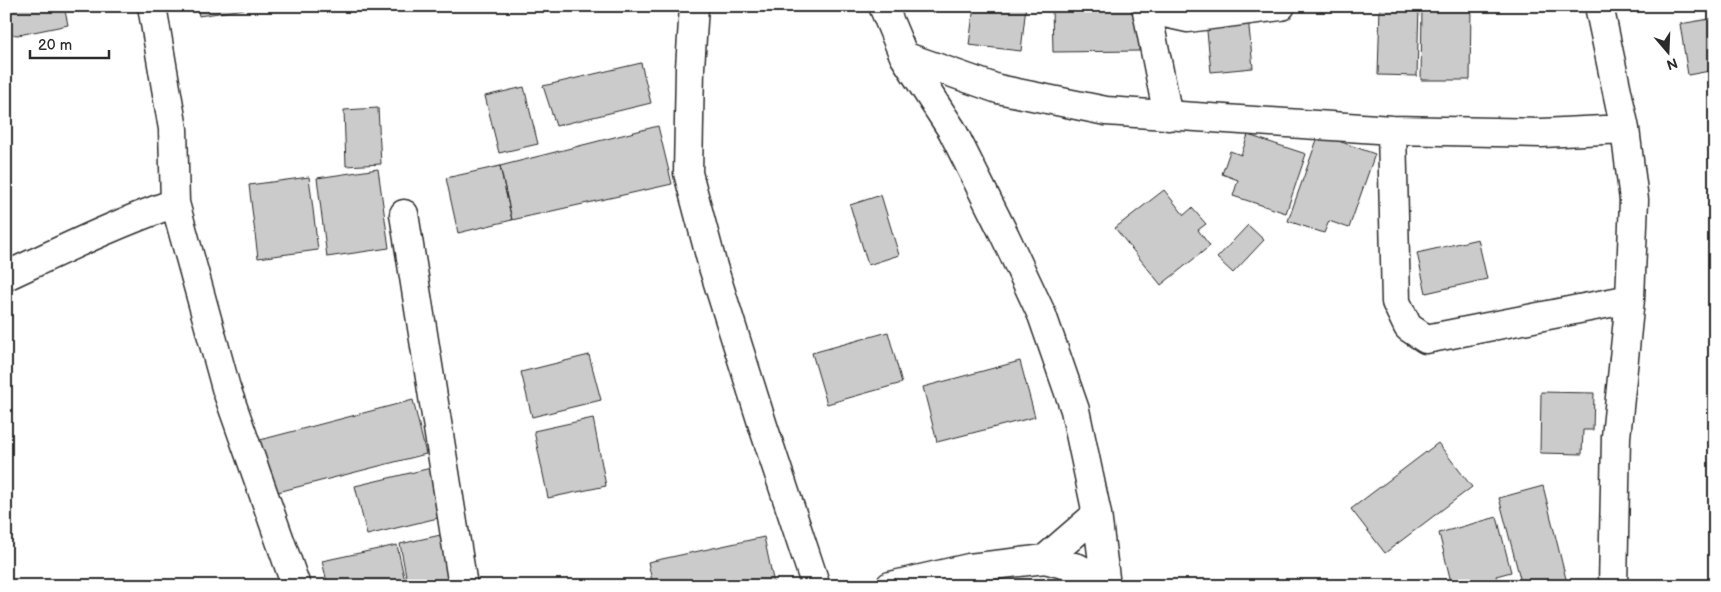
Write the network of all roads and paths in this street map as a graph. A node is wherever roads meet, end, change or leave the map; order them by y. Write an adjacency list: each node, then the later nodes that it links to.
1 (152, 6): 13 (street)
2 (694, 6): 22 (street)
3 (883, 6): 9 (street)
4 (1281, 6): 7 (street)
5 (1599, 6): 11 (street)
6 (1146, 8): 7 (street); 8 (street)
7 (1188, 18): 8 (street)
8 (1153, 41): 10 (street)
9 (904, 56): 10 (street); 17 (street)
10 (1168, 116): 12 (street)
11 (1625, 129): 12 (street); 16 (street)
12 (1392, 130): 16 (street)
13 (175, 203): 15 (street); 20 (street)
14 (404, 214): 21 (street)
15 (6, 276)
16 (1630, 299): 24 (street)
17 (1097, 514): 18 (street); 19 (street)
18 (1045, 559): 19 (street); 23 (street)
19 (1106, 584)
20 (296, 586)
21 (463, 586)
22 (816, 586)
23 (890, 586)
24 (1612, 586)

